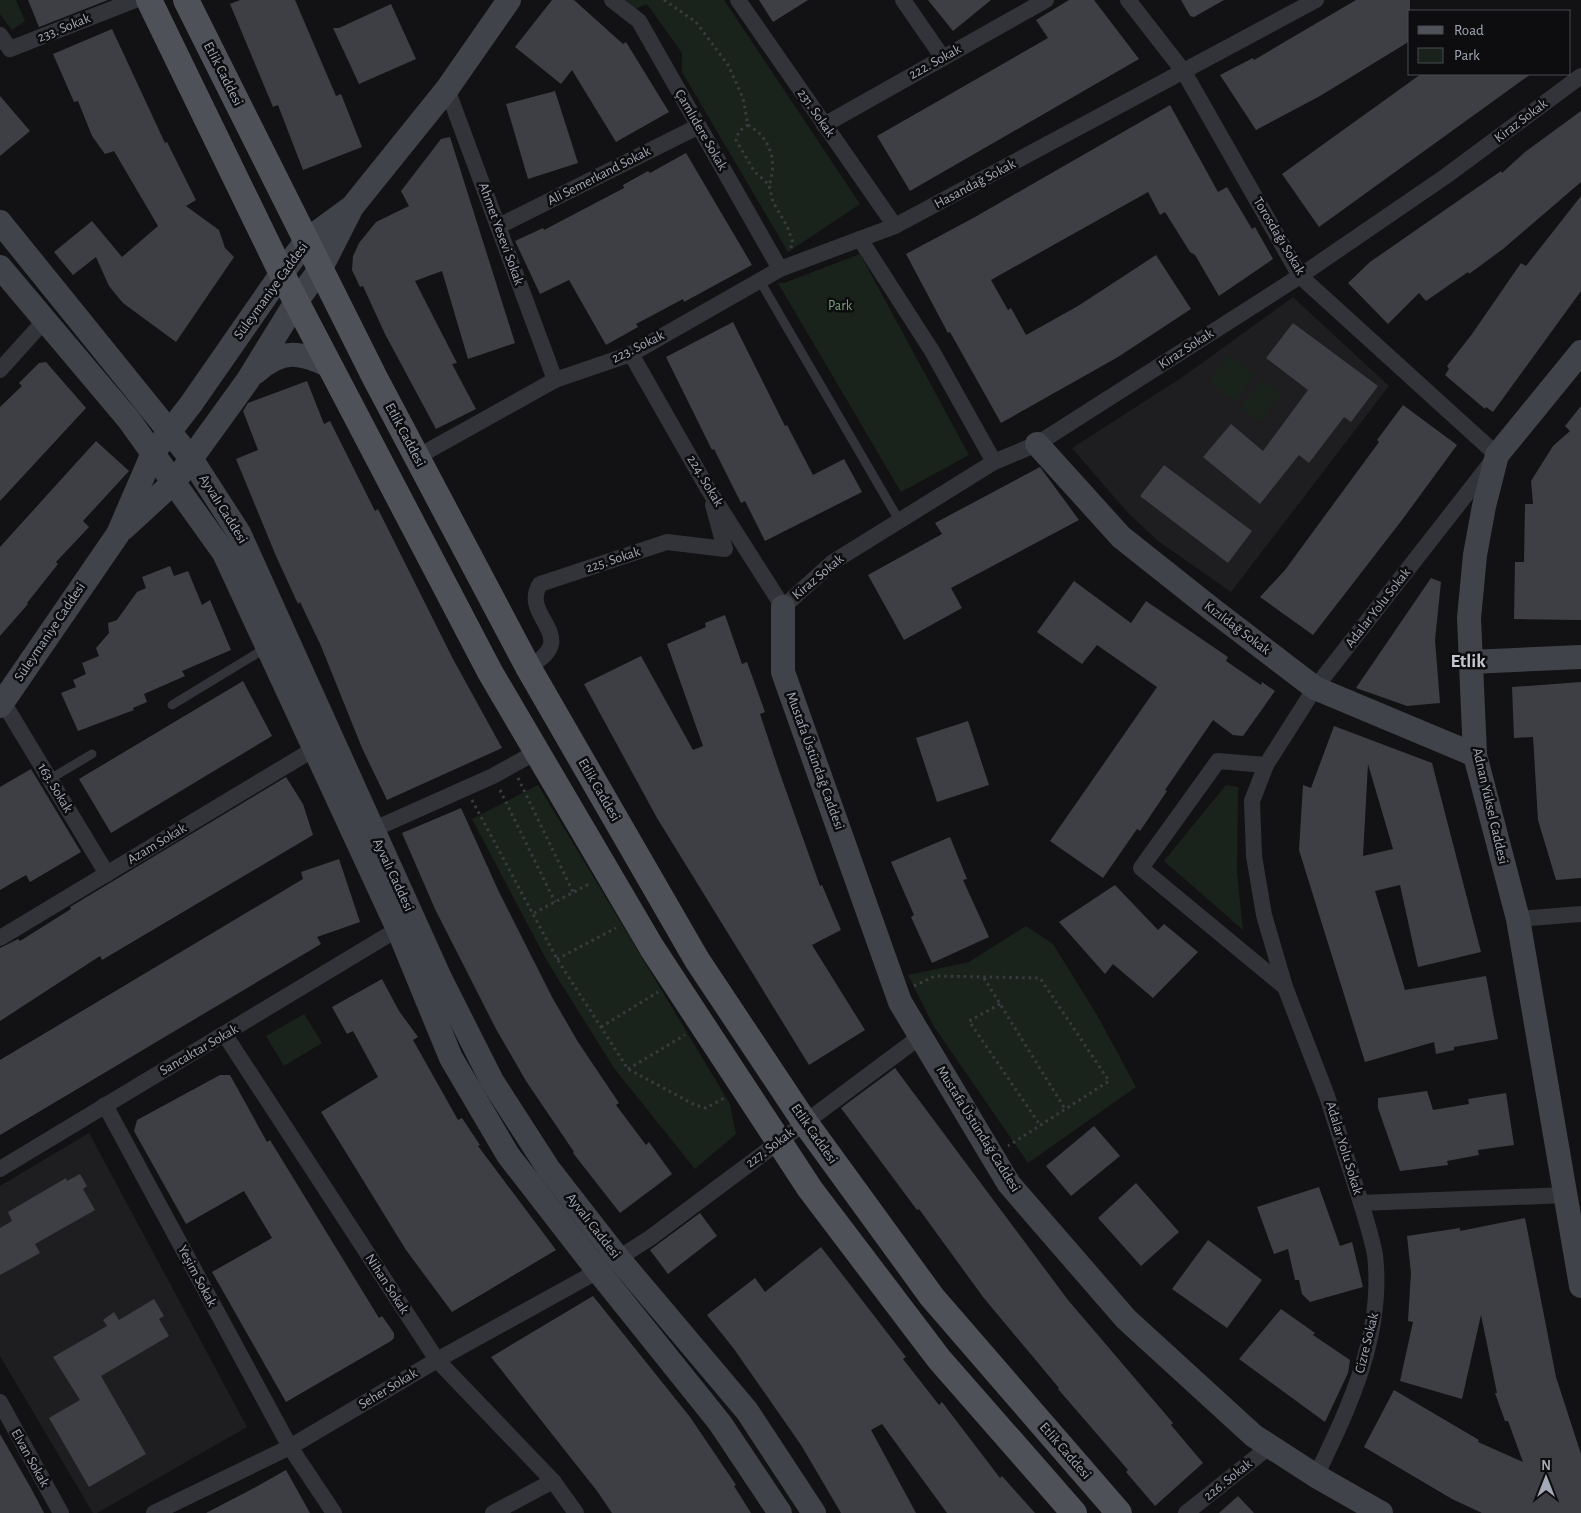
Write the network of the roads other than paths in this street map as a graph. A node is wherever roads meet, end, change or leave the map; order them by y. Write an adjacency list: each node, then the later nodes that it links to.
1 (135, 0): 11 (street, 233. Sokak)
2 (148, 0): 27 (main road)
3 (186, 0): 23 (main road, Etlik Caddesi)
4 (509, 0): 15 (main road, Süleymaniye Caddesi)
5 (612, 0): 17 (street, Çamlıdere Sokak)
6 (738, 0): 16 (street, 231. Sokak)
7 (903, 0): 12 (street)
8 (1046, 0): 12 (street, 222. Sokak)
9 (1128, 0): 13 (street, Torosdağı Sokak)
10 (1316, 0): 13 (street, Hasandağ Sokak)
11 (0, 35)
12 (943, 58): 16 (street, 222. Sokak)
13 (1184, 72): 21 (street, Hasandağ Sokak); 28 (street, Torosdağı Sokak)
14 (1581, 76): 28 (street, Kiraz Sokak)
15 (447, 89): 18 (main road, Süleymaniye Caddesi); 20 (street, Ahmet Yesevi Sokak)
16 (824, 125): 21 (street, 231. Sokak)
17 (699, 126): 20 (street, Ali Semerkand Sokak); 26 (street, Çamlıdere Sokak)
18 (352, 207): 23 (main road, Süleymaniye Caddesi); 25 (main road, Süleymaniye Caddesi)
19 (0, 222): 38 (main road, Ayvalı Caddesi)
20 (499, 226): 37 (street, Ahmet Yesevi Sokak)
21 (895, 226): 22 (street, Hasandağ Sokak)
22 (860, 239): 26 (street, 223. Sokak); 44 (street)
23 (307, 240): 25 (main road, Etlik Caddesi); 27 (main road, Süleymaniye Caddesi)
24 (0, 267): 31 (main road, Ayvalı Caddesi)
25 (321, 268): 30 (main road, Süleymaniye Caddesi); 43 (main road, Etlik Caddesi)
26 (780, 269): 29 (street, 223. Sokak)
27 (282, 273): 30 (main road); 38 (main road, Süleymaniye Caddesi)
28 (1300, 276): 39 (street, Kiraz Sokak); 41 (street, Torosdağı Sokak)
29 (760, 281): 33 (street, 223. Sokak); 47 (lane)
30 (296, 302): 34 (main road); 36 (main road, Süleymaniye Caddesi)
31 (45, 320): 35 (street); 40 (main road, Ayvalı Caddesi)
32 (1581, 352): 41 (main road, Adnan Yüksel Caddesi)
33 (631, 354): 37 (street, 223. Sokak); 46 (street, 224. Sokak)
34 (330, 366): 36 (main road, Süleymaniye Caddesi); 58 (main road)
35 (0, 370)
36 (248, 380): 42 (main road, Süleymaniye Caddesi)
37 (555, 380): 43 (street, 223. Sokak)
38 (170, 432): 40 (main road, Süleymaniye Caddesi); 42 (main road, Ayvalı Caddesi)
39 (1037, 444): 44 (street, Kiraz Sokak); 54 (main road, Kızıldağ Sokak)
40 (153, 452): 45 (main road, Ayvalı Caddesi); 48 (main road, Süleymaniye Caddesi)
41 (1497, 455): 52 (main road, Adnan Yüksel Caddesi); 54 (street, Adalar Yolu Sokak)
42 (190, 457): 45 (main road, Süleymaniye Caddesi); 63 (main road, Ayvalı Caddesi)
43 (416, 457): 53 (main road, Etlik Caddesi)
44 (994, 462): 47 (street, Kiraz Sokak)
45 (174, 481): 48 (main road, Süleymaniye Caddesi); 50 (main road, Ayvalı Caddesi)
46 (708, 489): 49 (street, 224. Sokak); 53 (street, 225. Sokak)
47 (899, 520): 49 (street, Kiraz Sokak)
48 (118, 534): 55 (main road, Süleymaniye Caddesi)
49 (783, 607): 71 (main road, Mustafa Üstündağ Caddesi)
50 (268, 647): 56 (lane); 57 (main road, Ayvalı Caddesi)
51 (1581, 657): 52 (main road)
52 (1471, 662): 60 (main road, Adnan Yüksel Caddesi)
53 (528, 667): 73 (main road, Etlik Caddesi)
54 (1315, 688): 60 (main road, Kızıldağ Sokak); 61 (street, Adalar Yolu Sokak)
55 (1, 704): 62 (street, 163. Sokak)
56 (172, 705)
57 (314, 748): 64 (street, Azam Sokak); 67 (main road, Ayvalı Caddesi)
58 (538, 751): 63 (street); 74 (main road)
59 (92, 754): 62 (lane)
60 (1476, 755): 66 (main road, Adnan Yüksel Caddesi)
61 (1266, 766): 69 (street, Adalar Yolu Sokak); 69 (street, Adalar Yolu Sokak)
62 (50, 779): 64 (street, 163. Sokak)
63 (372, 830): 78 (main road, Ayvalı Caddesi)
64 (107, 874): 68 (street, Azam Sokak)
65 (1581, 914): 66 (street)
66 (1518, 919): 76 (main road, Adnan Yüksel Caddesi)
67 (398, 930): 70 (street, Sancaktar Sokak); 79 (main road, Ayvalı Caddesi)
68 (0, 938)
69 (1285, 987): 77 (street, Adalar Yolu Sokak)
70 (225, 1035): 72 (street, Sancaktar Sokak); 81 (street, Nihan Sokak)
71 (921, 1036): 73 (street, 227. Sokak); 84 (main road, Mustafa Üstündağ Caddesi)
72 (105, 1105): 75 (street, Sancaktar Sokak); 83 (street, Yeşim Sokak)
73 (804, 1121): 74 (street, 227. Sokak); 95 (main road, Etlik Caddesi)
74 (779, 1141): 78 (street, 227. Sokak); 94 (main road)
75 (0, 1169)
76 (1566, 1195): 77 (street, Adalar Yolu Sokak); 80 (main road, Adnan Yüksel Caddesi)
77 (1361, 1203): 85 (street, Cizre Sokak)
78 (618, 1258): 79 (street, Seher Sokak); 93 (main road, Ayvalı Caddesi)
79 (598, 1271): 81 (street, Seher Sokak); 92 (main road, Ayvalı Caddesi)
80 (1581, 1286)
81 (437, 1360): 83 (street, Seher Sokak); 86 (street, Nihan Sokak)
82 (0, 1402): 87 (street, Elvan Sokak)
83 (290, 1447): 88 (street, Seher Sokak); 89 (street, Yeşim Sokak)
84 (1269, 1447): 85 (main road, Mustafa Üstündağ Caddesi); 96 (street, 226. Sokak)
85 (1316, 1476): 97 (main road, Mustafa Üstündağ Caddesi)
86 (553, 1481): 90 (street); 91 (street, Nihan Sokak)
87 (61, 1513)
88 (154, 1513)
89 (334, 1513)
90 (493, 1513)
91 (576, 1513)
92 (780, 1513)
93 (814, 1513)
94 (1074, 1513)
95 (1120, 1513)
96 (1186, 1513)
97 (1382, 1513)

